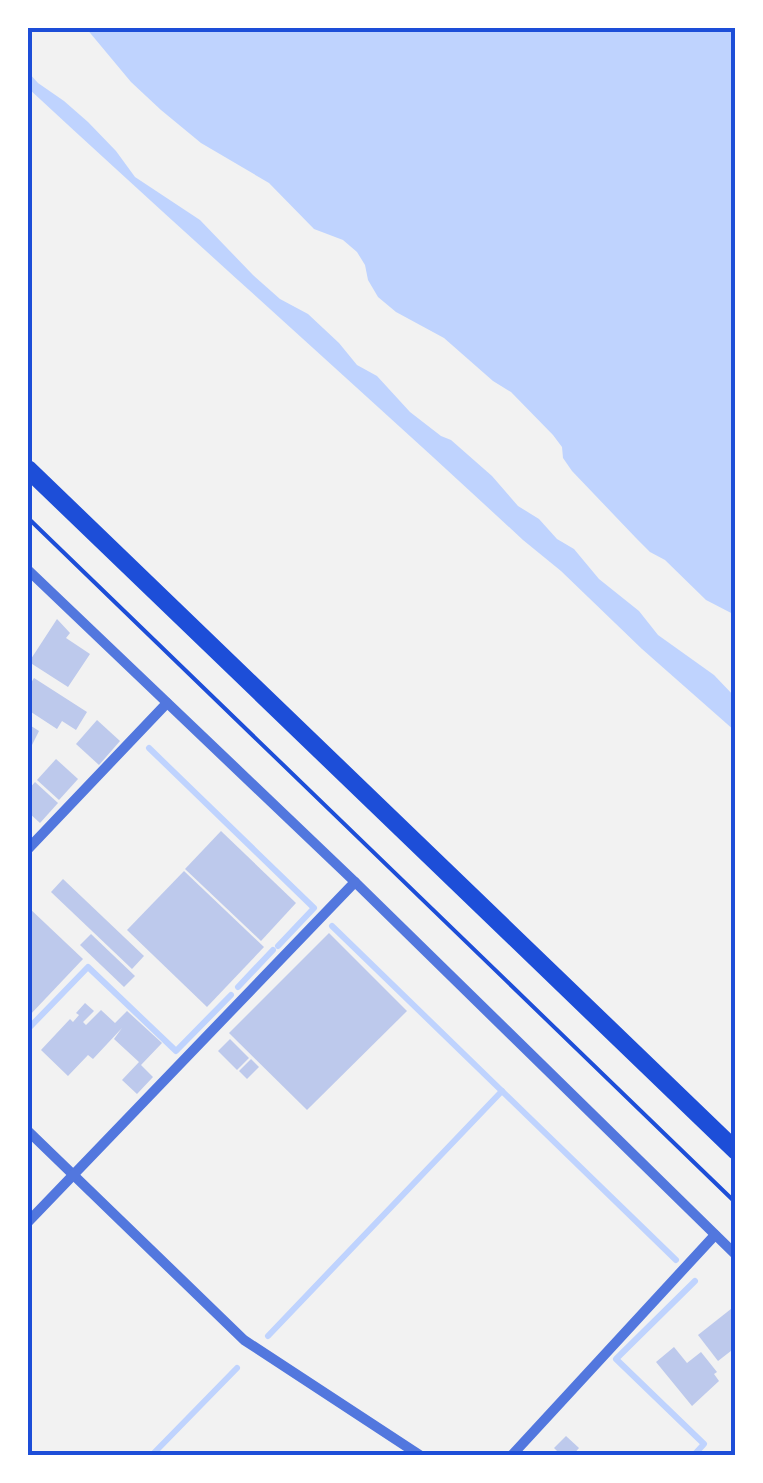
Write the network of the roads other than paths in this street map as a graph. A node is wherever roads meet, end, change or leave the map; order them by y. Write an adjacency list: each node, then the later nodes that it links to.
1 (28, 468): 7 (main road)
2 (28, 570): 3 (street)
3 (167, 703): 4 (street); 5 (street)
4 (28, 850)
5 (354, 882): 8 (street); 10 (street)
6 (28, 1132): 8 (street)
7 (736, 1151)
8 (72, 1175): 9 (street); 12 (street)
9 (28, 1222)
10 (715, 1235): 11 (street); 13 (street)
11 (736, 1254)
12 (421, 1456)
13 (511, 1456)

